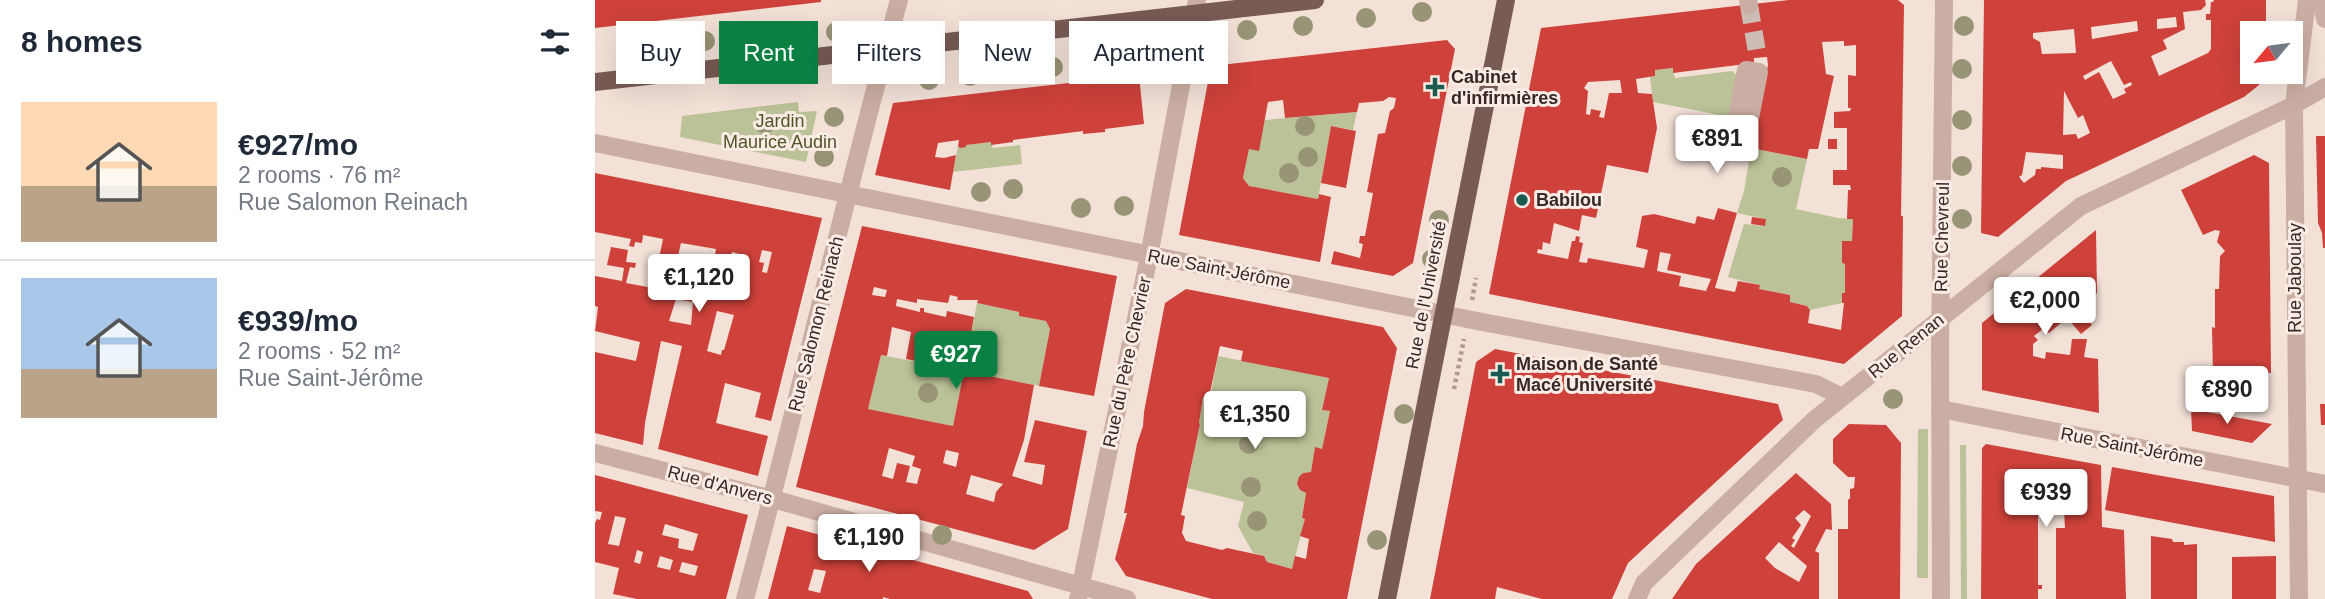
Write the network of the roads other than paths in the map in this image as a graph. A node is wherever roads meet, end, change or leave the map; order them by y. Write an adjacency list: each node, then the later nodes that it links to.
1 (899, 0): 9 (street, Rue Salomon Reinach)
2 (1315, 0): 7 (main road)
3 (1506, 0): 21 (main road, Rue de l'Université)
4 (1944, 0): 22 (street, Rue Chevreul)
5 (2307, 0): 16 (street, Rue Jaboulay)
6 (2321, 0): 8 (street)
7 (1195, 7): 10 (main road); 20 (street, Rue du Père Chevrier)
8 (2325, 19)
9 (893, 21)
10 (945, 41)
11 (832, 55): 13 (main road)
12 (1758, 65): 17 (street)
13 (595, 82)
14 (875, 84): 19 (street, Rue Salomon Reinach)
15 (2325, 87): 16 (street, Rue Renan)
16 (2294, 105): 22 (street, Rue Renan); 26 (street, Rue Jaboulay)
17 (1744, 118)
18 (595, 144): 19 (street, Rue Saint-Jérôme)
19 (848, 195): 20 (street, Rue Saint-Jérôme); 28 (street, Rue Salomon Reinach)
20 (1149, 256): 21 (street, Rue Saint-Jérôme); 29 (street, Rue du Père Chevrier)
21 (1444, 313): 23 (street, Rue Saint-Jérôme); 32 (main road, Rue de l'Université)
22 (1941, 318): 23 (street, Rue Renan); 24 (street, Rue Chevreul)
23 (1842, 397): 33 (street, Rue Renan)
24 (1940, 409): 26 (street, Rue Saint-Jérôme); 34 (street, Rue Chevreul)
25 (595, 453): 28 (street, Rue d'Anvers)
26 (2296, 480): 27 (street, Rue Saint-Jérôme); 35 (street, Rue Jaboulay)
27 (2325, 484)
28 (772, 499): 29 (street, Rue d'Anvers); 30 (street, Rue Salomon Reinach)
29 (1079, 593): 31 (street, Rue d'Anvers)
30 (745, 599)
31 (1127, 599)
32 (1387, 599)
33 (1637, 599)
34 (1941, 599)
35 (2299, 599)

